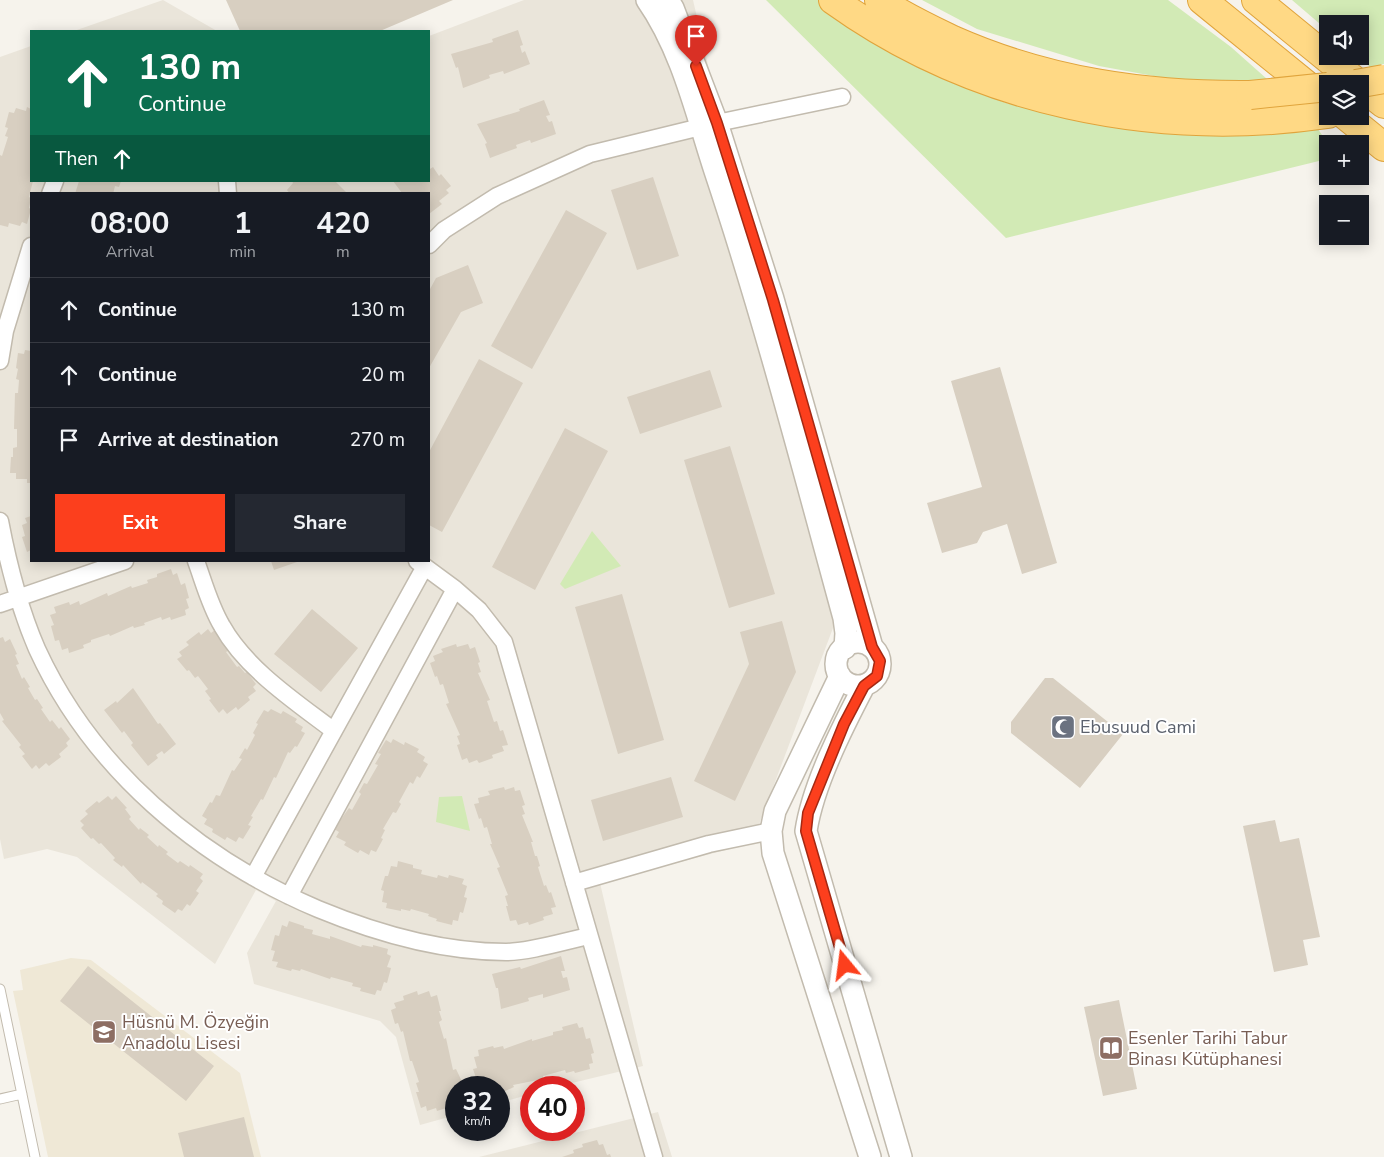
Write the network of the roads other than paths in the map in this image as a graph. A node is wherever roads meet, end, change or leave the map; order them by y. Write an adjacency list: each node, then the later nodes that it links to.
1 (647, 0): 17 (street)
2 (668, 0): 17 (street)
3 (833, 0): 16 (highway)
4 (879, 0): 10 (highway, bridge)
5 (1202, 0): 12 (highway)
6 (1256, 0): 7 (highway)
7 (1347, 75)
8 (1384, 79): 9 (highway, bridge)
9 (1369, 82)
10 (1319, 88)
11 (1369, 93): 14 (highway)
12 (1319, 95)
13 (842, 97): 17 (street)
14 (1384, 105): 15 (highway)
15 (1369, 108)
16 (1319, 115)
17 (709, 125): 20 (street); 30 (street); 31 (street)
18 (1357, 125): 19 (highway)
19 (1384, 147)
20 (430, 244)
21 (30, 249): 22 (street)
22 (0, 361)
23 (0, 521): 28 (street)
24 (122, 562): 28 (street)
25 (196, 562): 34 (street)
26 (420, 565): 27 (street); 34 (street)
27 (455, 589): 37 (street); 38 (street)
28 (20, 597): 29 (street); 36 (street)
29 (0, 604)
30 (872, 647): 31 (street); 33 (street)
31 (845, 648): 32 (street)
32 (840, 676): 33 (street); 35 (street)
33 (864, 686): 46 (street)
34 (334, 731): 36 (street)
35 (771, 831): 37 (street); 45 (street)
36 (254, 877): 38 (street)
37 (574, 883): 39 (street)
38 (289, 896): 39 (street)
39 (589, 936): 44 (street)
40 (0, 989): 41 (lane)
41 (22, 1094): 42 (lane); 43 (lane)
42 (0, 1099)
43 (35, 1157)
44 (654, 1157)
45 (870, 1157)
46 (900, 1157)

